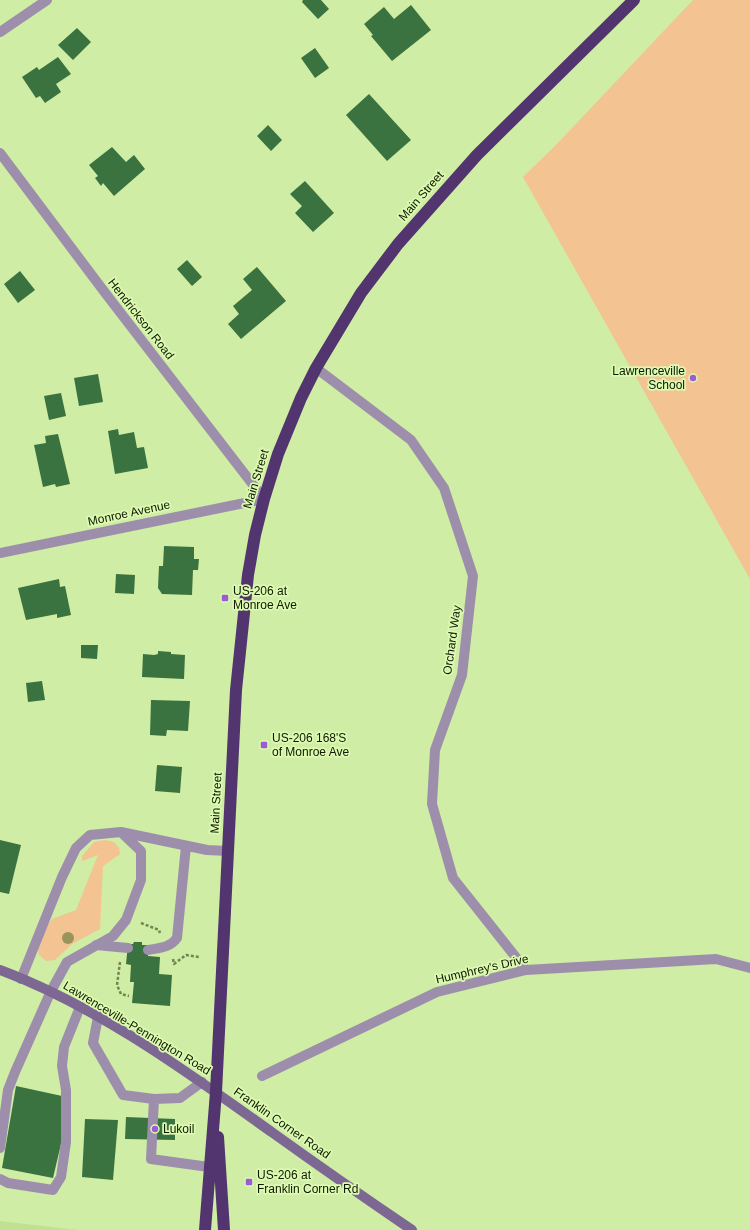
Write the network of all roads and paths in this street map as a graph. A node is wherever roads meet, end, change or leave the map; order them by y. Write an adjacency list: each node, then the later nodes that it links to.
1 (47, 0): 3 (street)
2 (634, 0): 5 (highway, Main Street)
3 (0, 32)
4 (0, 153): 6 (street, Hendrickson Road)
5 (316, 368): 6 (highway, Main Street); 19 (street, Orchard Way)
6 (264, 499): 7 (street, Monroe Avenue); 10 (highway, Main Street)
7 (0, 553)
8 (121, 832): 9 (street); 11 (street); 20 (street)
9 (186, 846): 10 (street); 13 (street)
10 (228, 852): 27 (highway, Main Street)
11 (96, 945): 12 (street); 21 (street)
12 (128, 948)
13 (148, 950)
14 (172, 957): 15 (path)
15 (199, 957)
16 (120, 959): 22 (path)
17 (750, 968): 19 (street, Humphrey's Drive)
18 (0, 970): 20 (street, Lawrenceville-Pennington Road)
19 (526, 970): 25 (street, Humphrey's Drive)
20 (21, 979): 21 (street, Lawrenceville-Pennington Road)
21 (51, 991): 23 (street, Lawrenceville-Pennington Road); 29 (street)
22 (130, 996)
23 (80, 1007): 24 (street, Lawrenceville-Pennington Road); 31 (street)
24 (98, 1017): 26 (street, Lawrenceville-Pennington Road); 28 (street)
25 (262, 1076)
26 (202, 1082): 27 (street, Lawrenceville-Pennington Road); 28 (street)
27 (216, 1092): 30 (highway); 33 (highway); 34 (street, Franklin Corner Road)
28 (154, 1099): 30 (street)
29 (0, 1148)
30 (209, 1167): 32 (highway)
31 (0, 1179)
32 (205, 1230)
33 (224, 1230)
34 (412, 1230)

